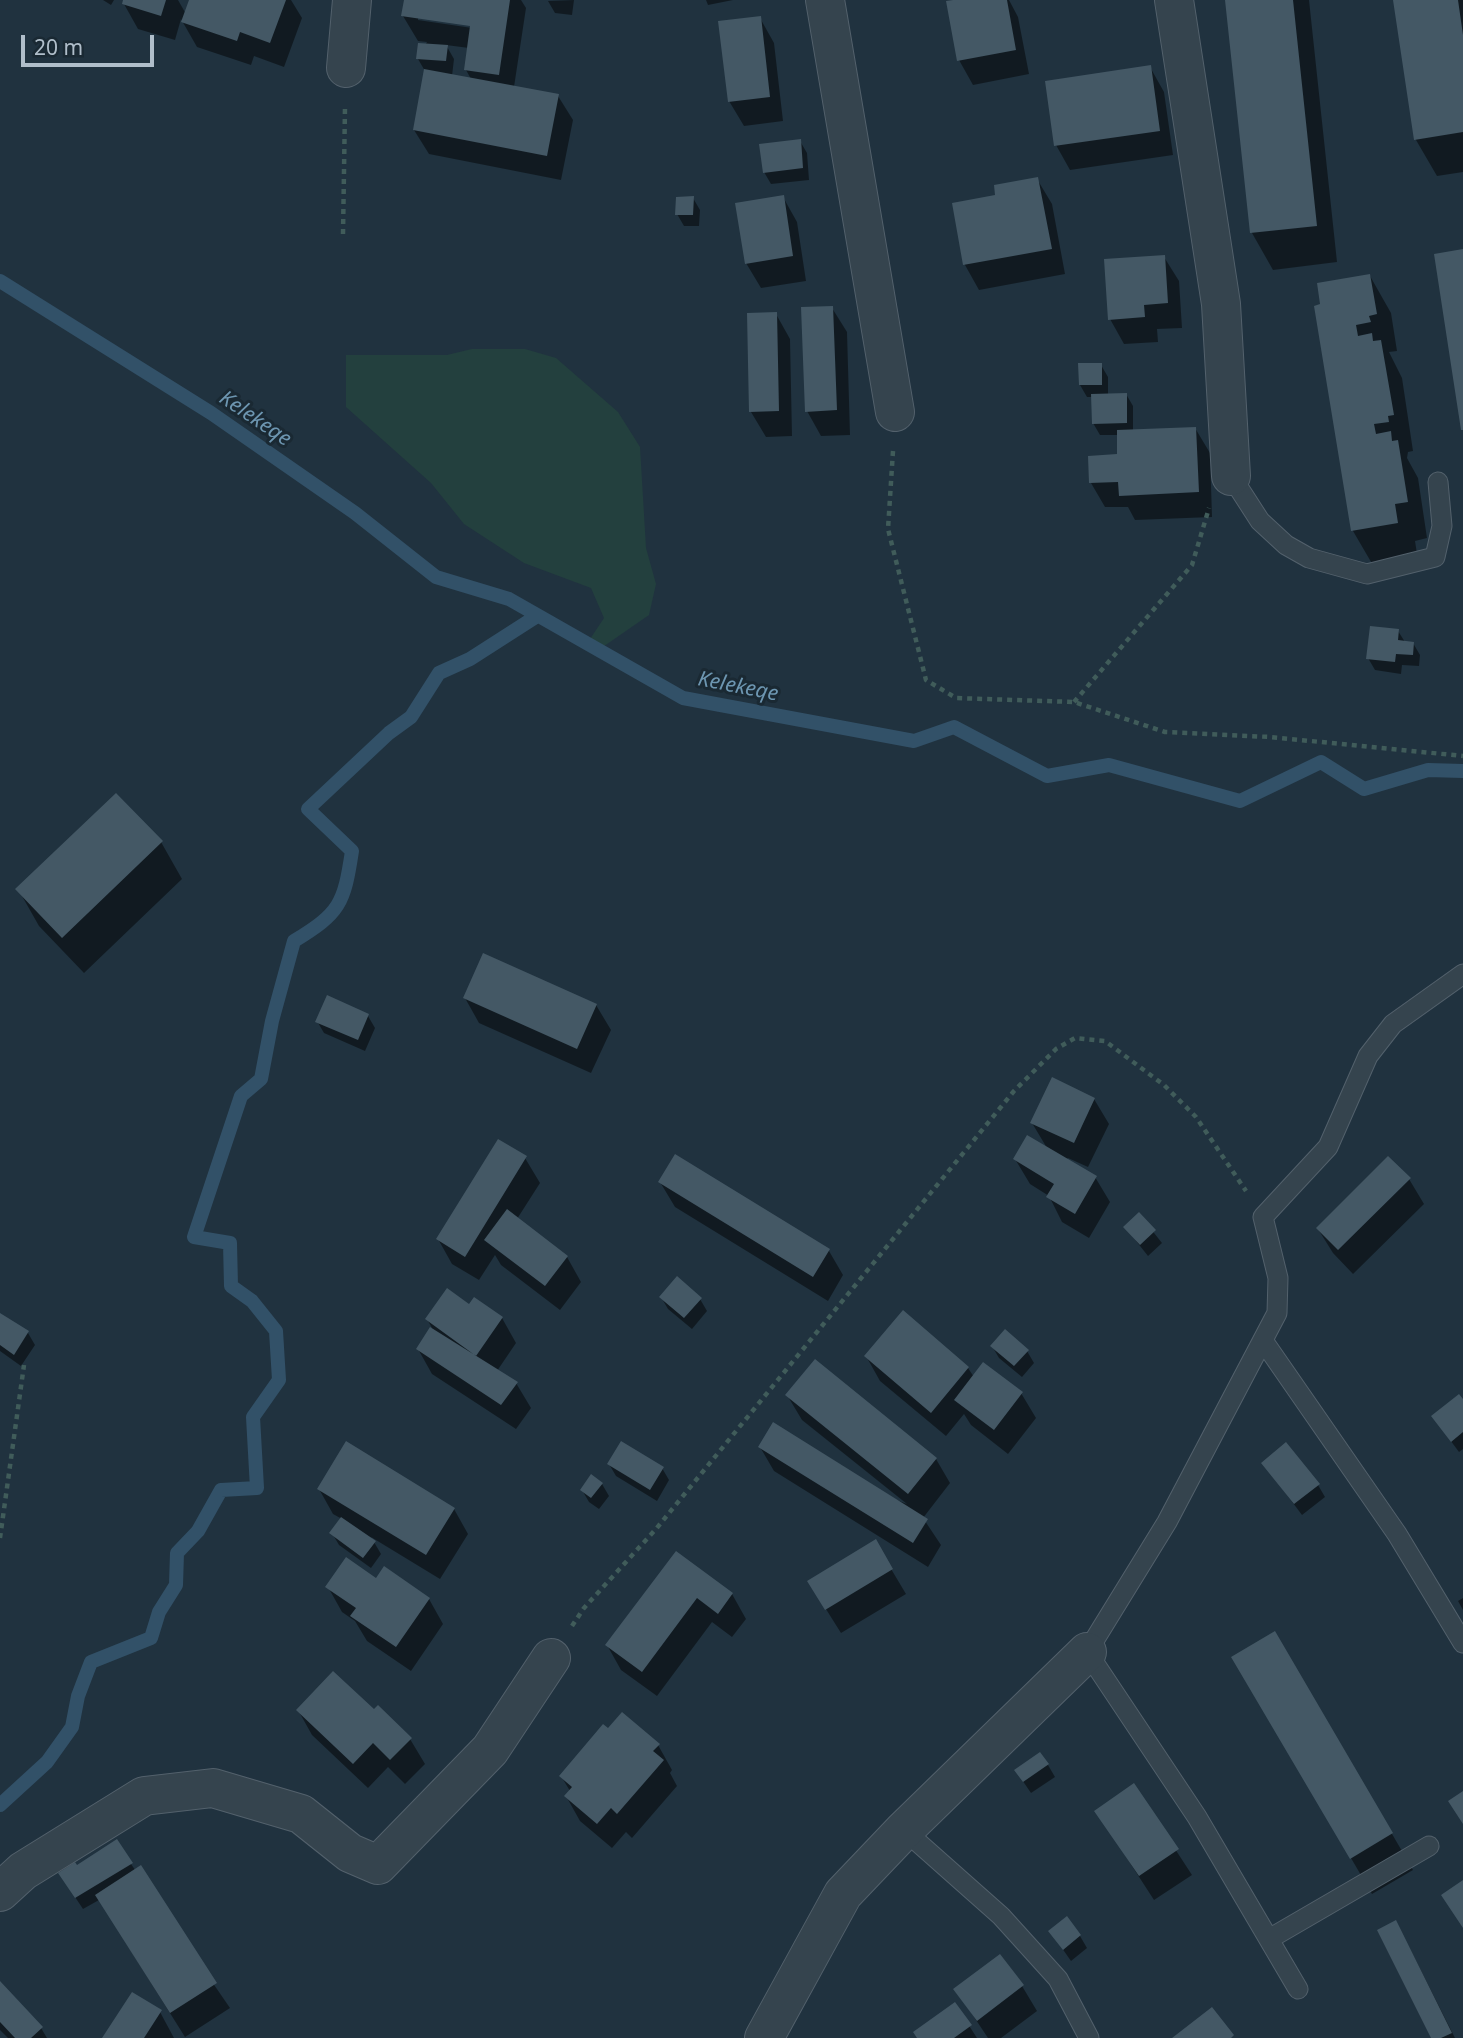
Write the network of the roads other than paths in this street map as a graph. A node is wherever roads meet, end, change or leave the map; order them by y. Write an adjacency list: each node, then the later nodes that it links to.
1 (352, 0): 4 (street)
2 (825, 0): 5 (street)
3 (1174, 0): 6 (street)
4 (346, 68)
5 (895, 412)
6 (1231, 476): 7 (lane)
7 (1438, 482)
8 (1463, 974): 9 (lane)
9 (1264, 1342): 10 (lane); 11 (lane)
10 (1463, 1643)
11 (1087, 1652): 13 (street); 16 (lane)
12 (551, 1658): 15 (street)
13 (904, 1830): 18 (street); 19 (lane)
14 (1429, 1846): 16 (lane)
15 (0, 1892)
16 (1269, 1940): 17 (lane)
17 (1298, 1989)
18 (764, 2038)
19 (1089, 2038)

